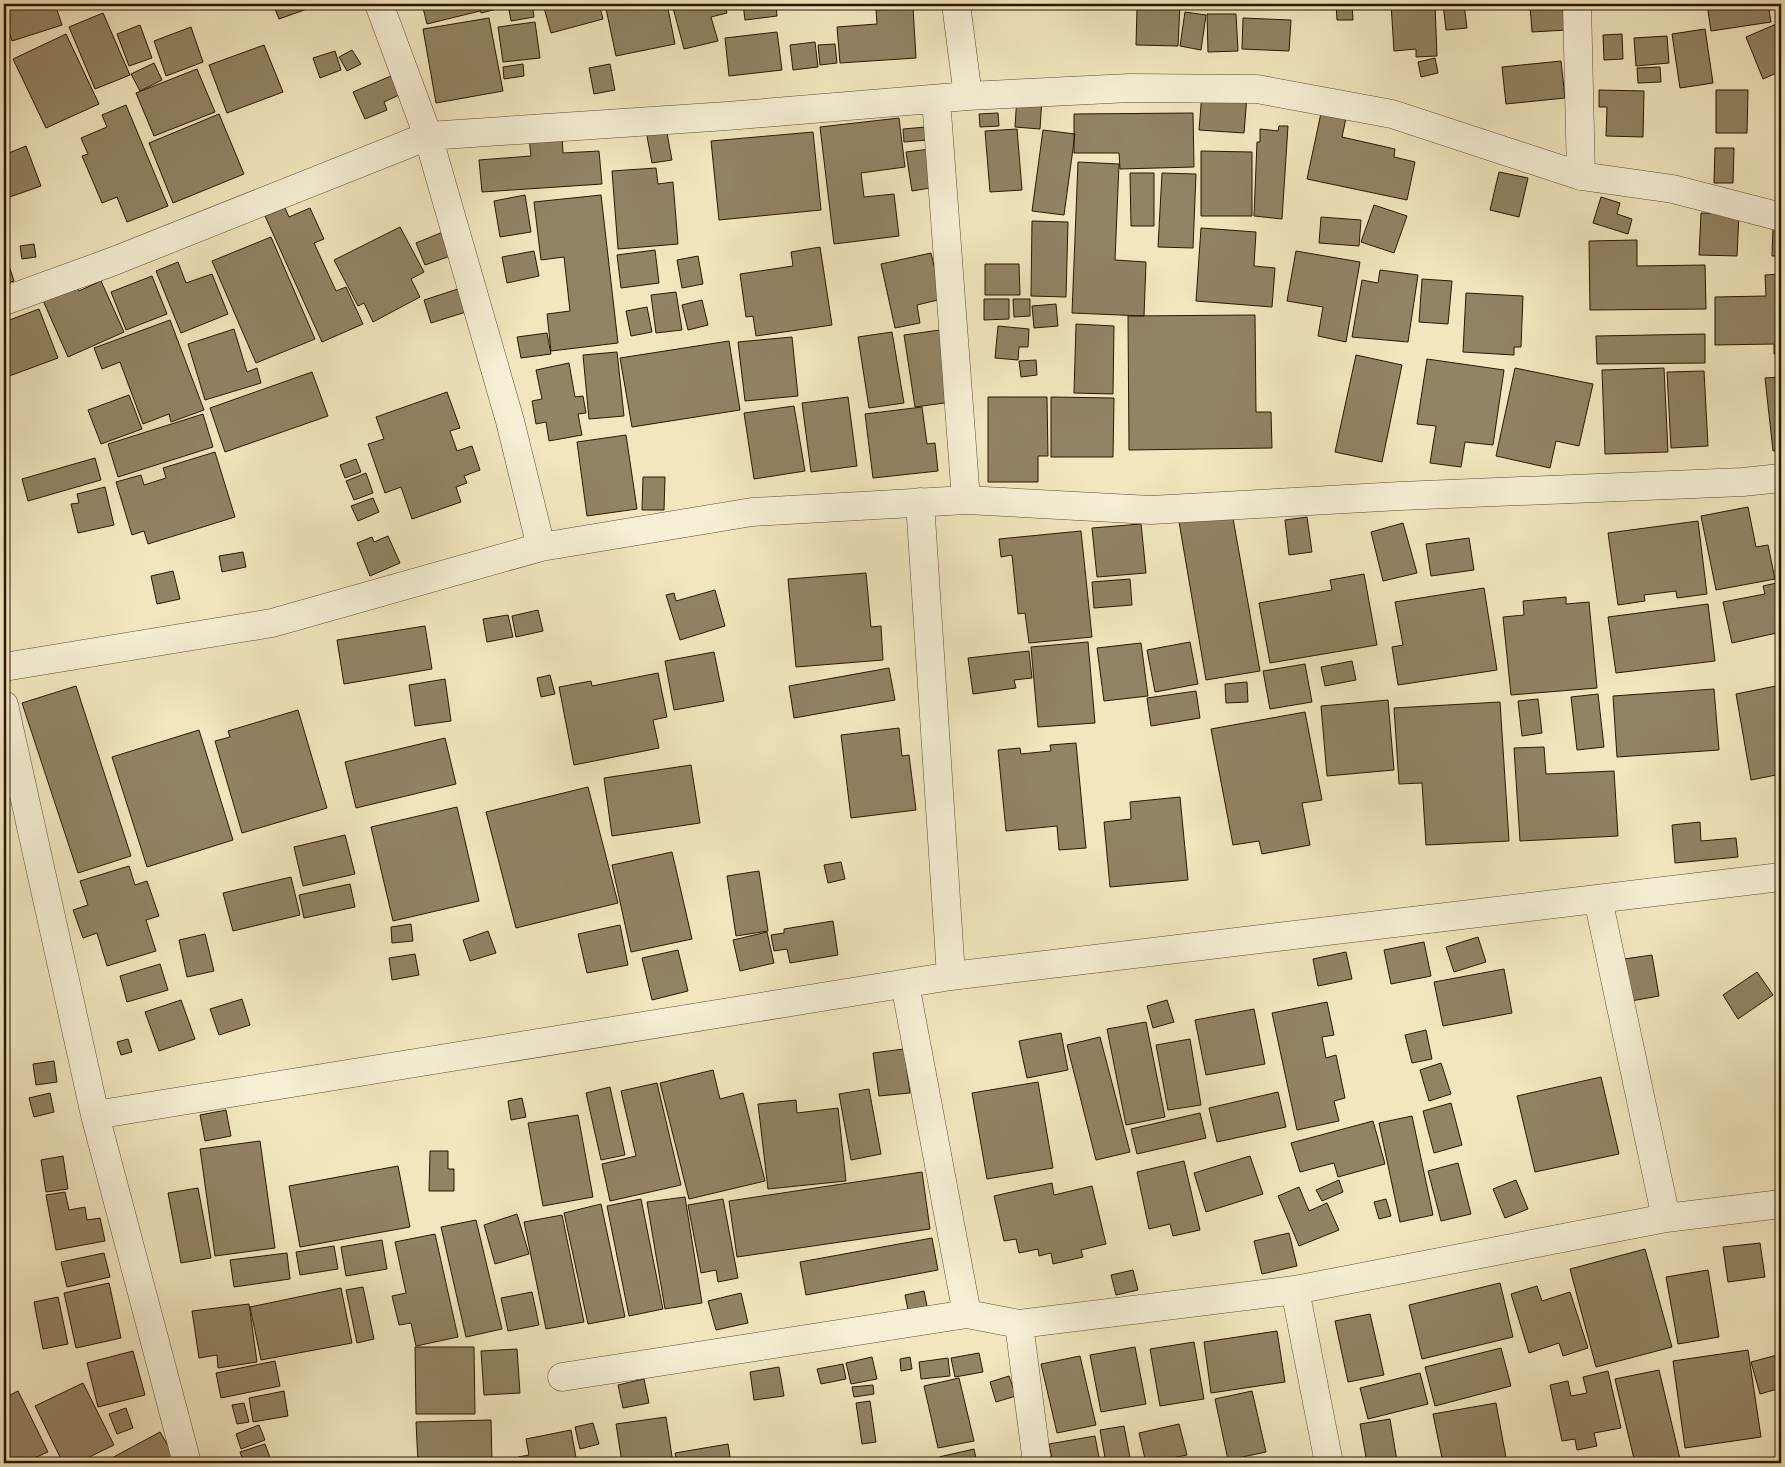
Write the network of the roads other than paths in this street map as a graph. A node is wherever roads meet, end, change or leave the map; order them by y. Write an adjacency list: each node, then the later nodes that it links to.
1 (379, 4): 6 (street)
2 (956, 4): 4 (street)
3 (1578, 4): 7 (street)
4 (968, 96): 5 (street); 7 (street)
5 (936, 99): 6 (street); 11 (street)
6 (428, 136): 9 (street); 13 (street)
7 (1581, 176): 8 (street)
8 (1781, 217)
9 (4, 302)
10 (1781, 478): 11 (street)
11 (966, 500): 12 (street)
12 (920, 502): 13 (street); 18 (street)
13 (541, 546): 14 (street)
14 (4, 668)
15 (4, 705): 20 (street)
16 (1781, 877): 17 (street)
17 (1598, 899): 18 (street); 22 (street)
18 (951, 976): 19 (street)
19 (905, 984): 20 (street); 24 (street)
20 (95, 1115): 27 (street)
21 (1781, 1204): 22 (street)
22 (1666, 1218): 23 (street)
23 (1295, 1290): 25 (street); 29 (street)
24 (967, 1314): 25 (street); 26 (street)
25 (1018, 1324): 28 (street)
26 (562, 1377)
27 (187, 1463)
28 (1037, 1463)
29 (1329, 1463)

